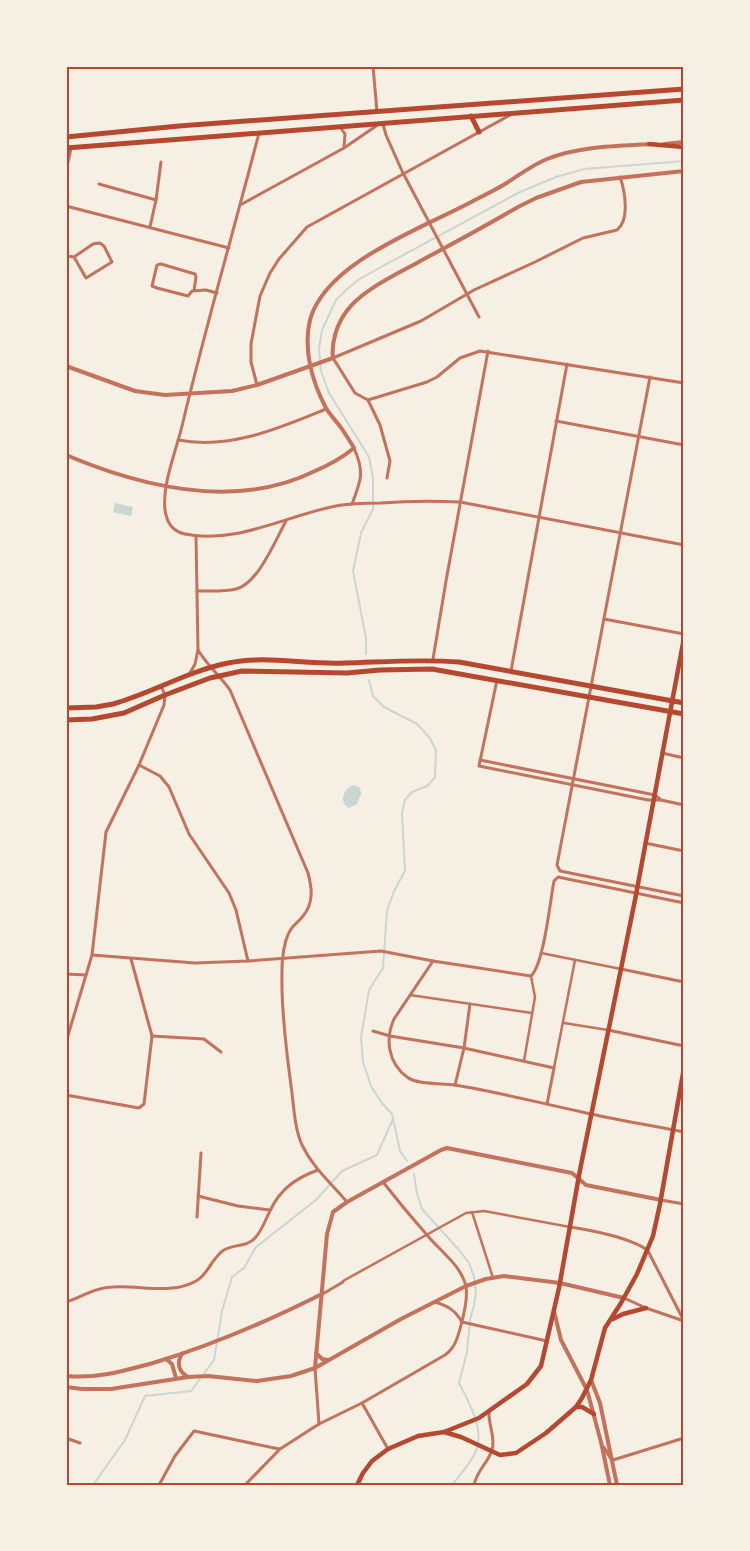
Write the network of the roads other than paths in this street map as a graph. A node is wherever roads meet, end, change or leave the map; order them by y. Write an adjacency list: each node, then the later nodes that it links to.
1 (373, 66): 4 (street)
2 (684, 89): 4 (main road)
3 (684, 100): 5 (main road)
4 (377, 112): 11 (main road)
5 (515, 113): 6 (main road); 9 (street)
6 (471, 116): 7 (main road); 9 (main road)
7 (382, 123): 8 (main road); 15 (street); 21 (street)
8 (340, 127): 10 (main road); 15 (street)
9 (479, 132): 21 (street)
10 (259, 133): 14 (main road); 25 (street)
11 (66, 136)
12 (684, 142): 13 (street)
13 (649, 144): 16 (main road); 27 (street)
14 (67, 146): 17 (street)
15 (344, 148): 25 (street)
16 (684, 148)
17 (67, 161): 19 (street)
18 (161, 162): 24 (street)
19 (66, 168)
20 (684, 171): 22 (street)
21 (404, 175): 27 (street); 44 (street)
22 (620, 177): 30 (street); 35 (street)
23 (99, 184): 24 (street)
24 (156, 200): 28 (street)
25 (241, 204): 29 (street)
26 (66, 206): 28 (street)
27 (429, 224): 30 (street); 41 (street)
28 (150, 227): 29 (street)
29 (229, 248): 34 (street)
30 (443, 249): 35 (street); 38 (street)
31 (66, 256): 32 (street)
32 (74, 257): 32 (street)
33 (194, 291): 33 (street); 34 (street)
34 (217, 293): 45 (street)
35 (466, 294): 36 (street); 38 (street)
36 (479, 317)
37 (488, 351): 39 (street); 46 (street); 56 (street)
38 (332, 359): 41 (street); 46 (street)
39 (567, 364): 42 (street); 48 (street)
40 (66, 366): 45 (street)
41 (310, 367): 44 (street); 47 (street)
42 (650, 377): 43 (street); 49 (street)
43 (684, 383)
44 (257, 385): 45 (street)
45 (189, 394): 50 (street)
46 (368, 400): 54 (street)
47 (326, 409): 50 (street); 52 (street)
48 (556, 421): 49 (street); 58 (street)
49 (638, 436): 51 (street); 60 (street)
50 (178, 440): 55 (street)
51 (684, 445)
52 (354, 448): 55 (street); 57 (street)
53 (66, 455): 55 (street)
54 (387, 478)
55 (166, 487): 61 (street)
56 (460, 502): 57 (street); 58 (street); 67 (street)
57 (352, 504): 59 (street)
58 (539, 517): 60 (street); 69 (street)
59 (287, 520): 61 (street); 63 (street)
60 (620, 532): 62 (street); 64 (street)
61 (196, 536): 63 (street)
62 (684, 545)
63 (197, 591): 66 (street)
64 (604, 619): 65 (street); 73 (street)
65 (684, 636): 77 (main road)
66 (198, 650): 68 (street); 70 (street)
67 (433, 660): 68 (main road); 69 (main road)
68 (212, 667): 70 (main road); 71 (street)
69 (512, 671): 73 (main road)
70 (189, 675): 74 (main road)
71 (220, 675): 72 (main road); 75 (main road); 104 (street)
72 (497, 680): 76 (main road); 85 (street)
73 (591, 685): 76 (street); 77 (main road)
74 (161, 686): 75 (street); 79 (main road)
75 (165, 695): 82 (main road); 86 (street)
76 (588, 698): 80 (main road); 87 (street)
77 (672, 701): 78 (main road); 80 (main road)
78 (684, 703)
79 (66, 708)
80 (670, 712): 81 (main road); 83 (main road)
81 (684, 714)
82 (66, 720)
83 (662, 753): 84 (street); 89 (main road)
84 (684, 758)
85 (480, 760): 87 (street); 88 (street)
86 (139, 766): 102 (street); 106 (street)
87 (573, 778): 88 (street); 89 (street)
88 (572, 785): 91 (street); 95 (street)
89 (655, 794): 90 (street); 91 (main road)
90 (661, 800): 91 (street); 92 (street)
91 (654, 801): 93 (main road)
92 (684, 805)
93 (645, 843): 94 (street); 97 (main road)
94 (684, 851)
95 (557, 865): 96 (street); 97 (street)
96 (554, 881): 98 (street); 101 (street)
97 (637, 887): 98 (main road); 99 (street)
98 (636, 893): 100 (street); 108 (main road)
99 (684, 896)
100 (684, 903)
101 (542, 953): 105 (street); 111 (street)
102 (92, 955): 103 (street); 110 (street)
103 (131, 958): 106 (street); 119 (street)
104 (282, 958): 106 (street); 107 (street); 135 (street)
105 (575, 960): 108 (street); 116 (street)
106 (248, 961)
107 (433, 961): 111 (street); 113 (street)
108 (621, 969): 112 (street); 117 (main road)
109 (66, 974): 110 (street)
110 (86, 976): 121 (street)
111 (531, 976): 115 (street)
112 (684, 982)
113 (410, 994): 114 (street); 120 (street)
114 (470, 1004): 115 (street); 123 (street)
115 (532, 1014): 125 (street)
116 (564, 1023): 117 (street); 126 (street)
117 (608, 1030): 122 (street); 131 (main road)
118 (373, 1031): 120 (street)
119 (152, 1036): 124 (street); 129 (street)
120 (390, 1036): 123 (street); 128 (street)
121 (66, 1042)
122 (684, 1046)
123 (464, 1048): 125 (street); 128 (street)
124 (221, 1052)
125 (524, 1061): 126 (street)
126 (554, 1068): 130 (street)
127 (684, 1068): 132 (main road)
128 (455, 1085): 130 (street)
129 (66, 1095)
130 (547, 1104): 131 (street)
131 (591, 1114): 132 (street); 136 (main road)
132 (672, 1130): 133 (street); 139 (main road)
133 (684, 1132)
134 (201, 1153): 138 (street)
135 (318, 1170): 140 (street); 142 (street)
136 (578, 1179): 137 (street); 139 (street); 145 (main road)
137 (383, 1182): 140 (street); 146 (street)
138 (198, 1196): 142 (street); 144 (street)
139 (661, 1200): 141 (street); 147 (main road)
140 (347, 1202): 152 (street)
141 (684, 1204)
142 (270, 1210): 154 (street)
143 (472, 1212): 145 (street); 146 (street); 148 (street)
144 (197, 1217)
145 (570, 1227): 147 (street); 150 (main road)
146 (429, 1234): 149 (street); 151 (street)
147 (648, 1251): 153 (main road); 158 (street)
148 (493, 1278): 150 (street); 151 (street)
149 (343, 1282): 152 (street)
150 (560, 1283): 153 (street); 157 (main road)
151 (466, 1286): 155 (street); 159 (street)
152 (320, 1296): 162 (street); 163 (street)
153 (624, 1298): 156 (street); 160 (main road)
154 (68, 1302)
155 (434, 1302): 159 (street); 165 (street)
156 (646, 1308): 158 (street); 160 (main road)
157 (554, 1311): 161 (main road); 172 (street)
158 (684, 1321)
159 (462, 1322): 161 (street); 173 (street)
160 (610, 1322): 170 (main road)
161 (548, 1341): 175 (main road)
162 (316, 1353): 165 (street); 166 (street)
163 (182, 1354): 164 (street); 168 (street)
164 (166, 1359): 167 (street); 169 (street)
165 (330, 1360): 166 (street)
166 (314, 1368): 168 (street); 177 (street)
167 (66, 1376)
168 (188, 1377): 169 (street)
169 (176, 1378): 171 (street)
170 (591, 1380): 172 (main road); 186 (street)
171 (66, 1387)
172 (587, 1390): 174 (main road); 176 (street)
173 (362, 1403): 177 (street); 183 (street)
174 (576, 1407): 176 (main road); 185 (main road)
175 (489, 1411): 178 (main road); 185 (street)
176 (594, 1414): 181 (street)
177 (319, 1424): 184 (street)
178 (444, 1432): 183 (main road); 185 (main road)
179 (66, 1438): 182 (street)
180 (684, 1438): 186 (street)
181 (601, 1442): 186 (street); 191 (street)
182 (80, 1443)
183 (388, 1448): 189 (main road)
184 (280, 1449): 187 (street); 188 (street)
185 (492, 1452): 190 (street)
186 (613, 1460): 192 (street)
187 (159, 1485)
188 (245, 1485)
189 (357, 1485)
190 (474, 1485)
191 (610, 1485)
192 (618, 1485)

